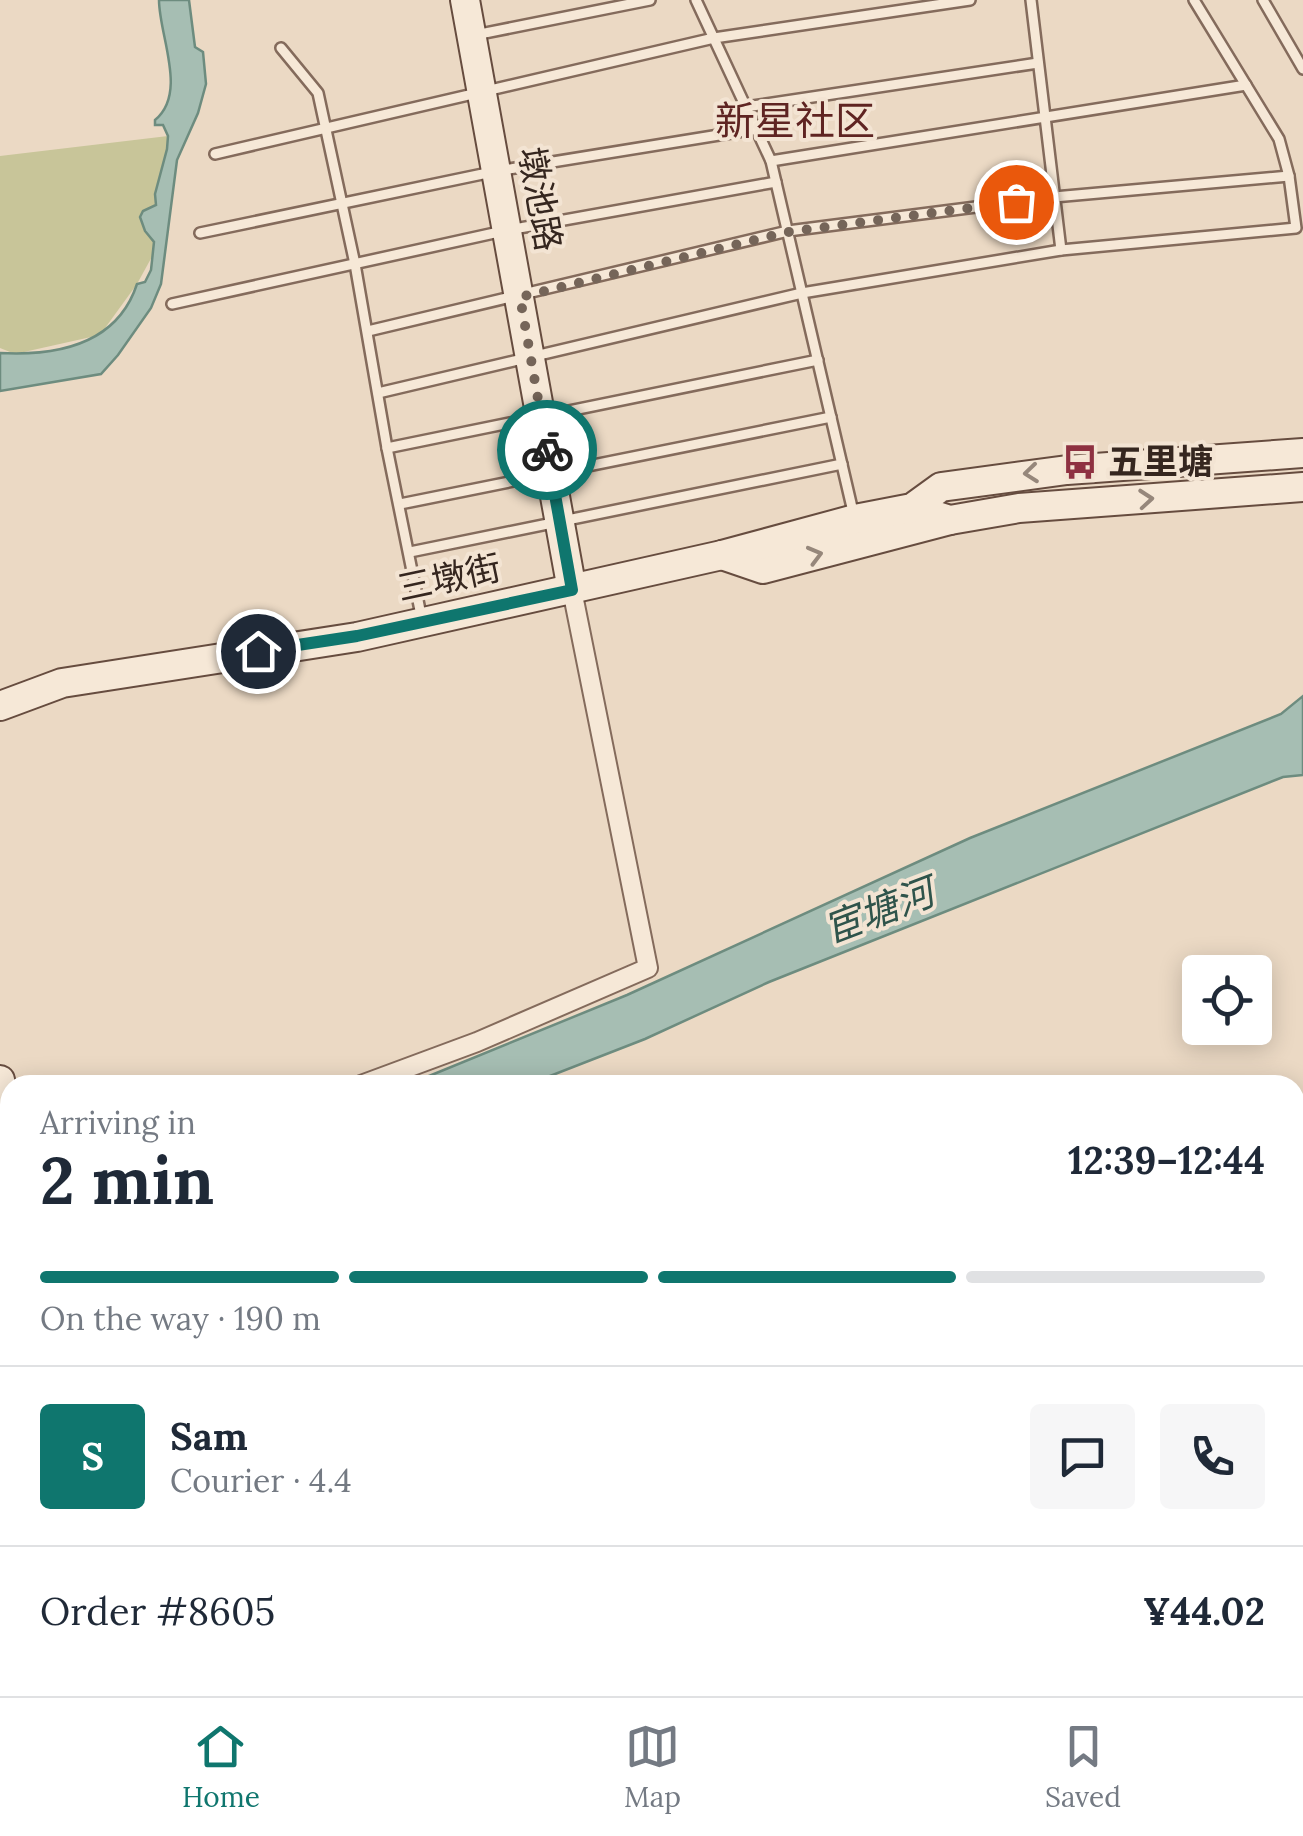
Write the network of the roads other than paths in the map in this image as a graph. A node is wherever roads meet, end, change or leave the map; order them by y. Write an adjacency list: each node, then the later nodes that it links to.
1 (466, 0): 8 (street, 墩池路)
2 (650, 0): 8 (lane)
3 (696, 0): 9 (lane)
4 (970, 0): 9 (lane)
5 (1030, 0): 11 (lane)
6 (1194, 0): 13 (lane)
7 (1262, 0): 12 (lane)
8 (472, 36): 14 (street, 墩池路)
9 (714, 38): 14 (lane); 15 (lane)
10 (281, 48): 18 (lane)
11 (1038, 63): 15 (lane); 16 (lane)
12 (1303, 69)
13 (1246, 85): 16 (lane); 22 (lane)
14 (483, 94): 18 (lane); 21 (street, 墩池路)
15 (746, 107): 17 (lane)
16 (1045, 120): 20 (lane); 24 (lane)
17 (756, 128): 20 (lane); 21 (lane)
18 (327, 129): 19 (lane); 25 (lane)
19 (215, 154)
20 (772, 162): 23 (lane)
21 (497, 171): 25 (lane); 26 (street, 墩池路)
22 (1289, 176): 24 (lane); 29 (lane)
23 (776, 182): 26 (lane); 27 (lane)
24 (1054, 197): 27 (lane); 29 (lane)
25 (343, 203): 28 (lane); 30 (lane)
26 (508, 230): 30 (lane); 32 (street, 墩池路)
27 (788, 232): 31 (lane); 32 (lane)
28 (200, 233)
29 (1061, 250): 31 (lane)
30 (355, 264): 33 (lane); 34 (lane)
31 (802, 293): 35 (lane); 36 (lane)
32 (520, 297): 34 (lane); 35 (street, 墩池路)
33 (172, 304)
34 (368, 331): 37 (lane)
35 (531, 356): 37 (lane); 39 (street, 墩池路)
36 (818, 360): 38 (lane); 39 (lane)
37 (378, 393): 40 (lane)
38 (832, 417): 42 (lane); 43 (lane)
39 (541, 418): 40 (lane); 43 (street, 墩池路)
40 (387, 448): 45 (lane)
41 (1303, 453): 46 (street, 三墩街, one-way to 46)
42 (842, 464): 47 (lane); 49 (lane)
43 (551, 472): 45 (lane); 49 (street, 墩池路)
44 (1303, 486): 48 (street, 三墩街, one-way to 44)
45 (400, 504): 50 (lane)
46 (912, 508): 47 (street, 三墩街); 48 (street, 三墩街)
47 (855, 519): 51 (street, 三墩街)
48 (950, 520): 51 (street, one-way to 48)
49 (561, 523): 50 (lane); 52 (street, 墩池路)
50 (410, 552): 53 (lane)
51 (722, 555): 52 (street, 三墩街)
52 (572, 590): 53 (street, 三墩街); 55 (street)
53 (422, 623): 54 (street, 三墩街)
54 (0, 706)
55 (388, 1075)

